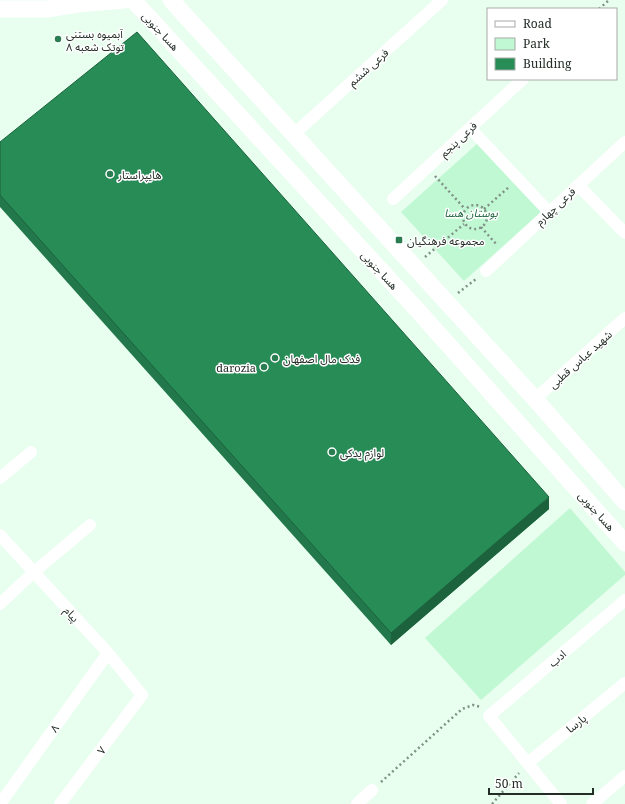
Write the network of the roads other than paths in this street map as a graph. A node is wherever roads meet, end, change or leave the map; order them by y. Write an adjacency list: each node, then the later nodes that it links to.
1 (124, 0): 5 (main road)
2 (133, 0): 16 (main road, هسا جنوبی)
3 (171, 0): 8 (main road)
4 (442, 0): 8 (street, فرعی ششم)
5 (0, 9)
6 (522, 80): 7 (street, فرعی پنجم)
7 (470, 128): 11 (street, فرعی پنجم); 12 (street)
8 (294, 134): 15 (main road)
9 (625, 142): 10 (street, فرعی چهارم)
10 (578, 185): 12 (street, فرعی چهارم); 13 (street)
11 (393, 199)
12 (549, 212): 14 (street, فرعی چهارم)
13 (625, 233)
14 (486, 271)
15 (444, 299): 16 (main road); 18 (main road)
16 (420, 313): 24 (main road, هسا جنوبی)
17 (625, 318): 18 (street, شهید عباس قطبی)
18 (535, 399): 21 (main road)
19 (31, 452): 20 (street)
20 (0, 478)
21 (625, 502)
22 (90, 525): 25 (street)
23 (0, 535): 25 (street, پیام)
24 (625, 543)
25 (34, 572): 27 (street); 28 (street, پیام)
26 (625, 600): 31 (street, ادب)
27 (0, 604)
28 (108, 653): 30 (street, پیام); 34 (street, ۸)
29 (625, 683): 31 (street, پارسا)
30 (142, 695): 35 (street, ۷)
31 (528, 763): 37 (street)
32 (625, 776): 38 (street)
33 (372, 790): 36 (street)
34 (0, 804)
35 (60, 804)
36 (357, 804)
37 (561, 804)
38 (592, 804)

